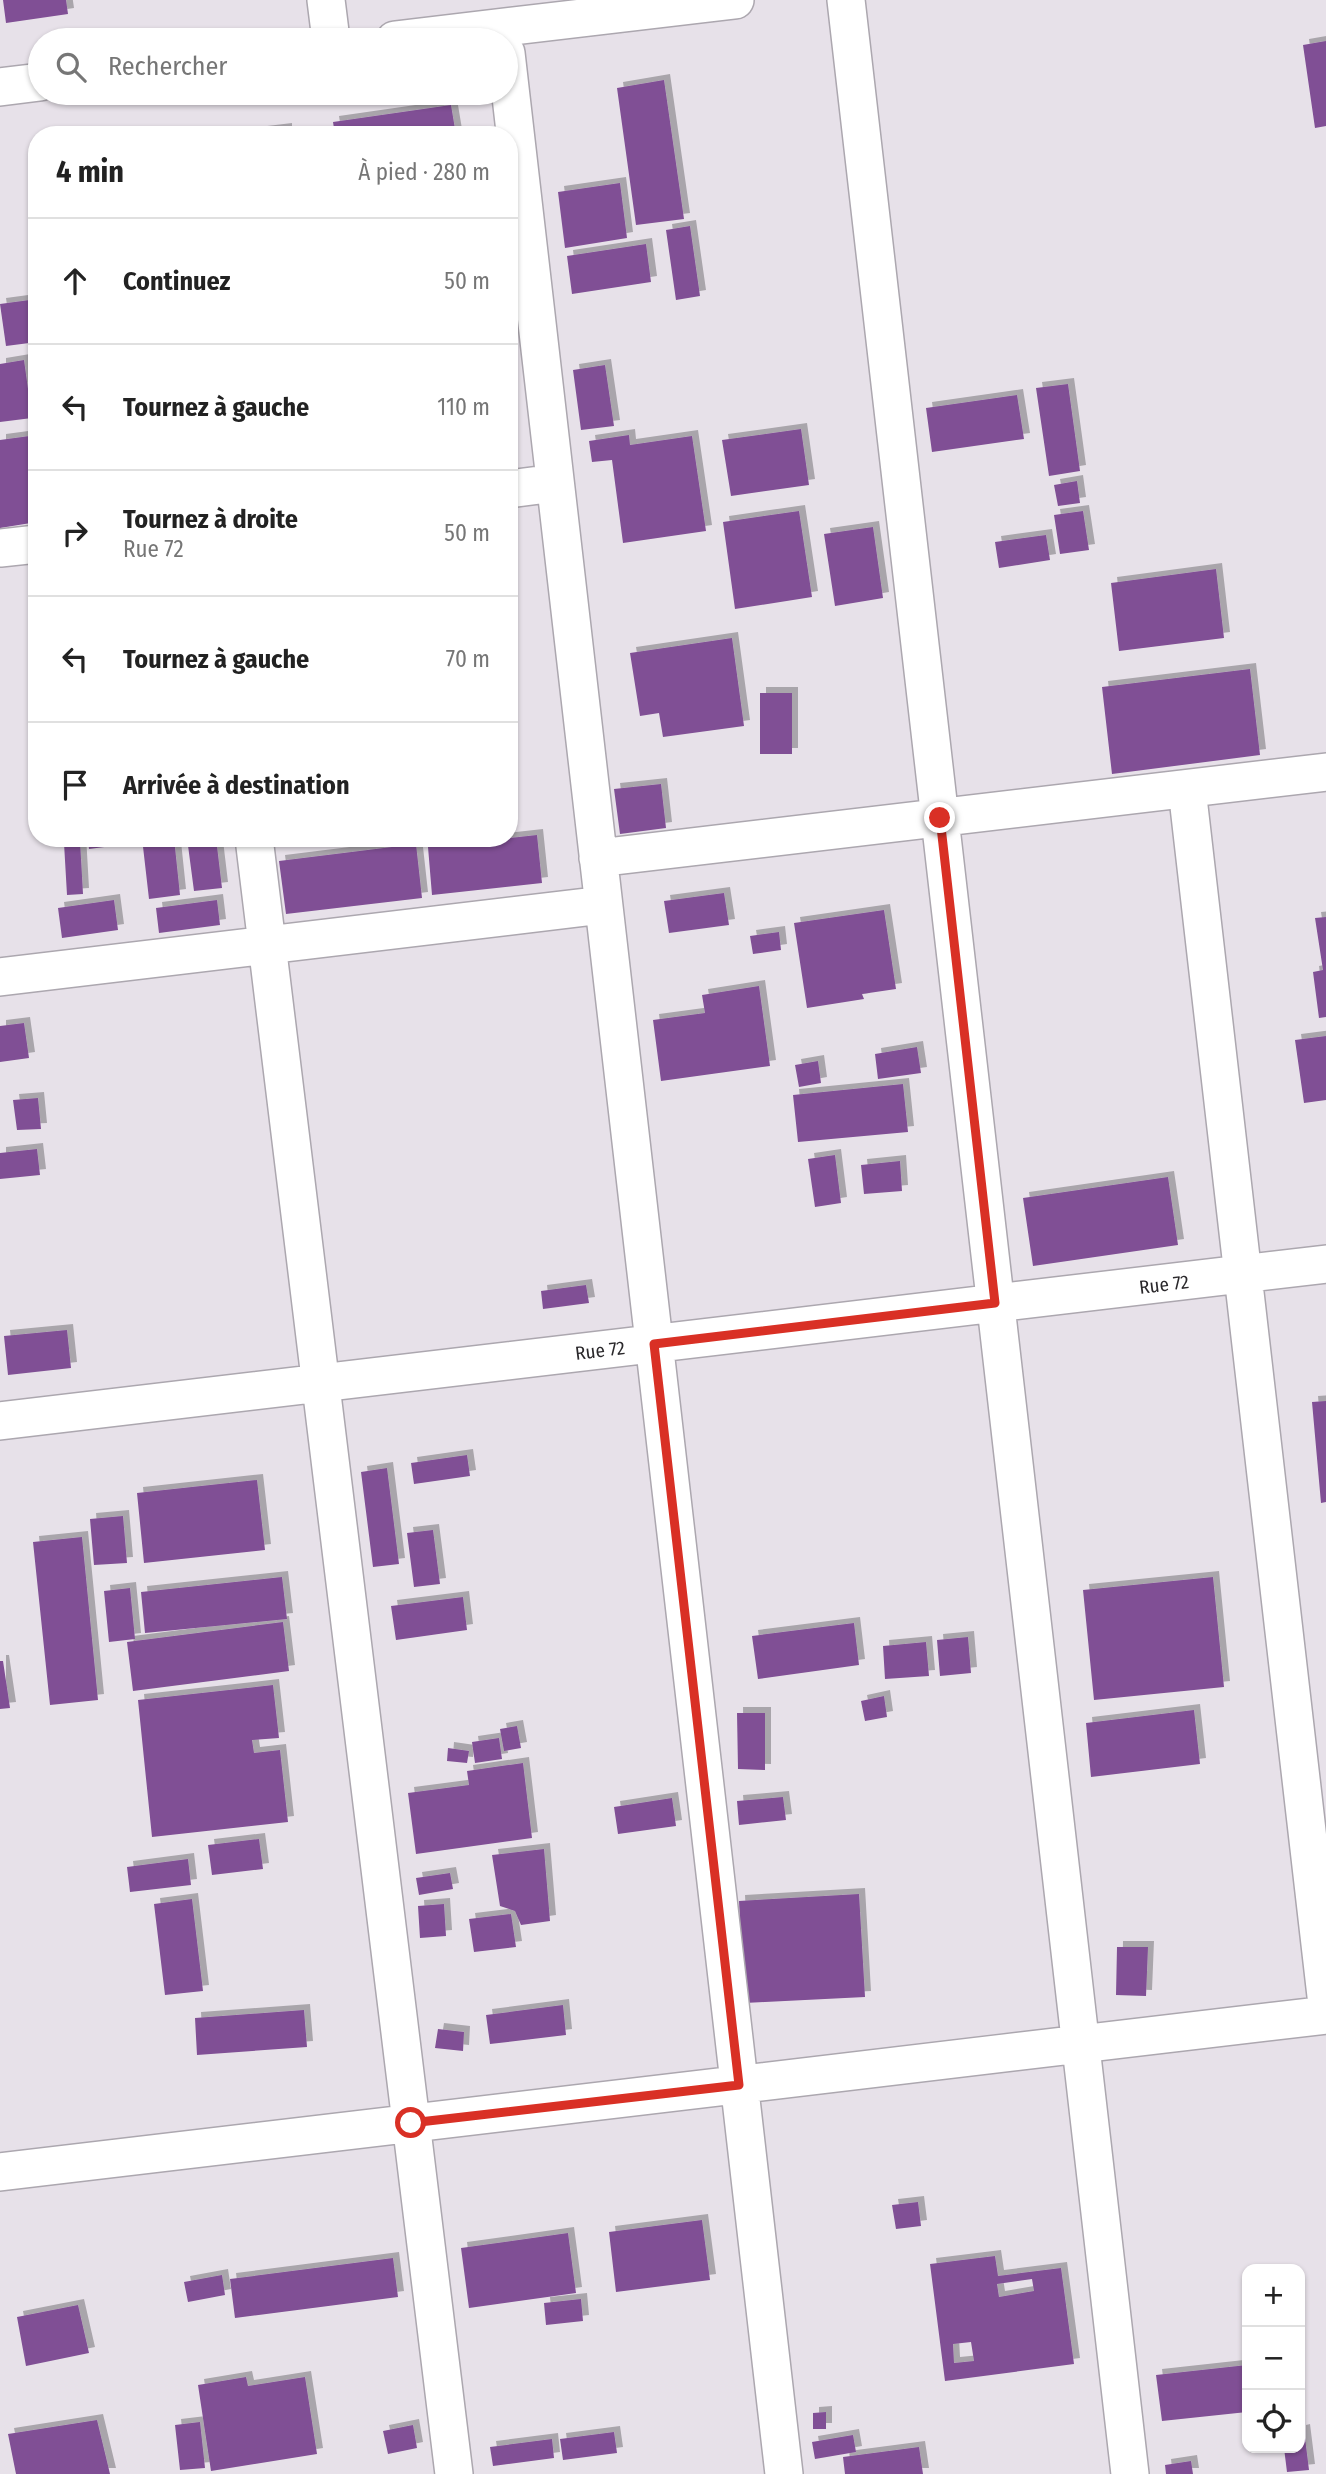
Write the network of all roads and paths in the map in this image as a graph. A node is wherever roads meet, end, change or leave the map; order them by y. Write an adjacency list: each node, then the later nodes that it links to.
1 (326, 0): 4 (street)
2 (735, 0): 5 (street)
3 (846, 0): 17 (street)
4 (330, 28)
5 (518, 38)
6 (28, 84): 7 (street)
7 (0, 87)
8 (511, 105): 9 (street)
9 (514, 126)
10 (518, 162): 11 (street)
11 (555, 483): 12 (street); 19 (street)
12 (518, 488)
13 (28, 545): 14 (street)
14 (0, 548)
15 (1326, 772): 16 (street)
16 (1187, 789): 17 (street); 24 (street)
17 (940, 818): 19 (street); 25 (street)
18 (255, 847): 21 (street)
19 (598, 859): 20 (street)
20 (603, 905): 21 (street); 26 (street)
21 (267, 945): 22 (street); 27 (street)
22 (0, 977)
23 (1326, 1264): 24 (street, Rue 72)
24 (1243, 1274): 25 (street, Rue 72); 29 (street)
25 (995, 1303): 26 (street, Rue 72); 31 (street)
26 (654, 1344): 27 (street, Rue 72); 32 (street)
27 (320, 1383): 28 (street, Rue 72); 33 (street)
28 (0, 1421)
29 (1326, 1996)
30 (1326, 2015): 31 (street)
31 (1080, 2044): 32 (street); 37 (street)
32 (739, 2085): 33 (street); 36 (street)
33 (411, 2123): 34 (street); 35 (street)
34 (0, 2172)
35 (454, 2474)
36 (784, 2474)
37 (1130, 2474)

